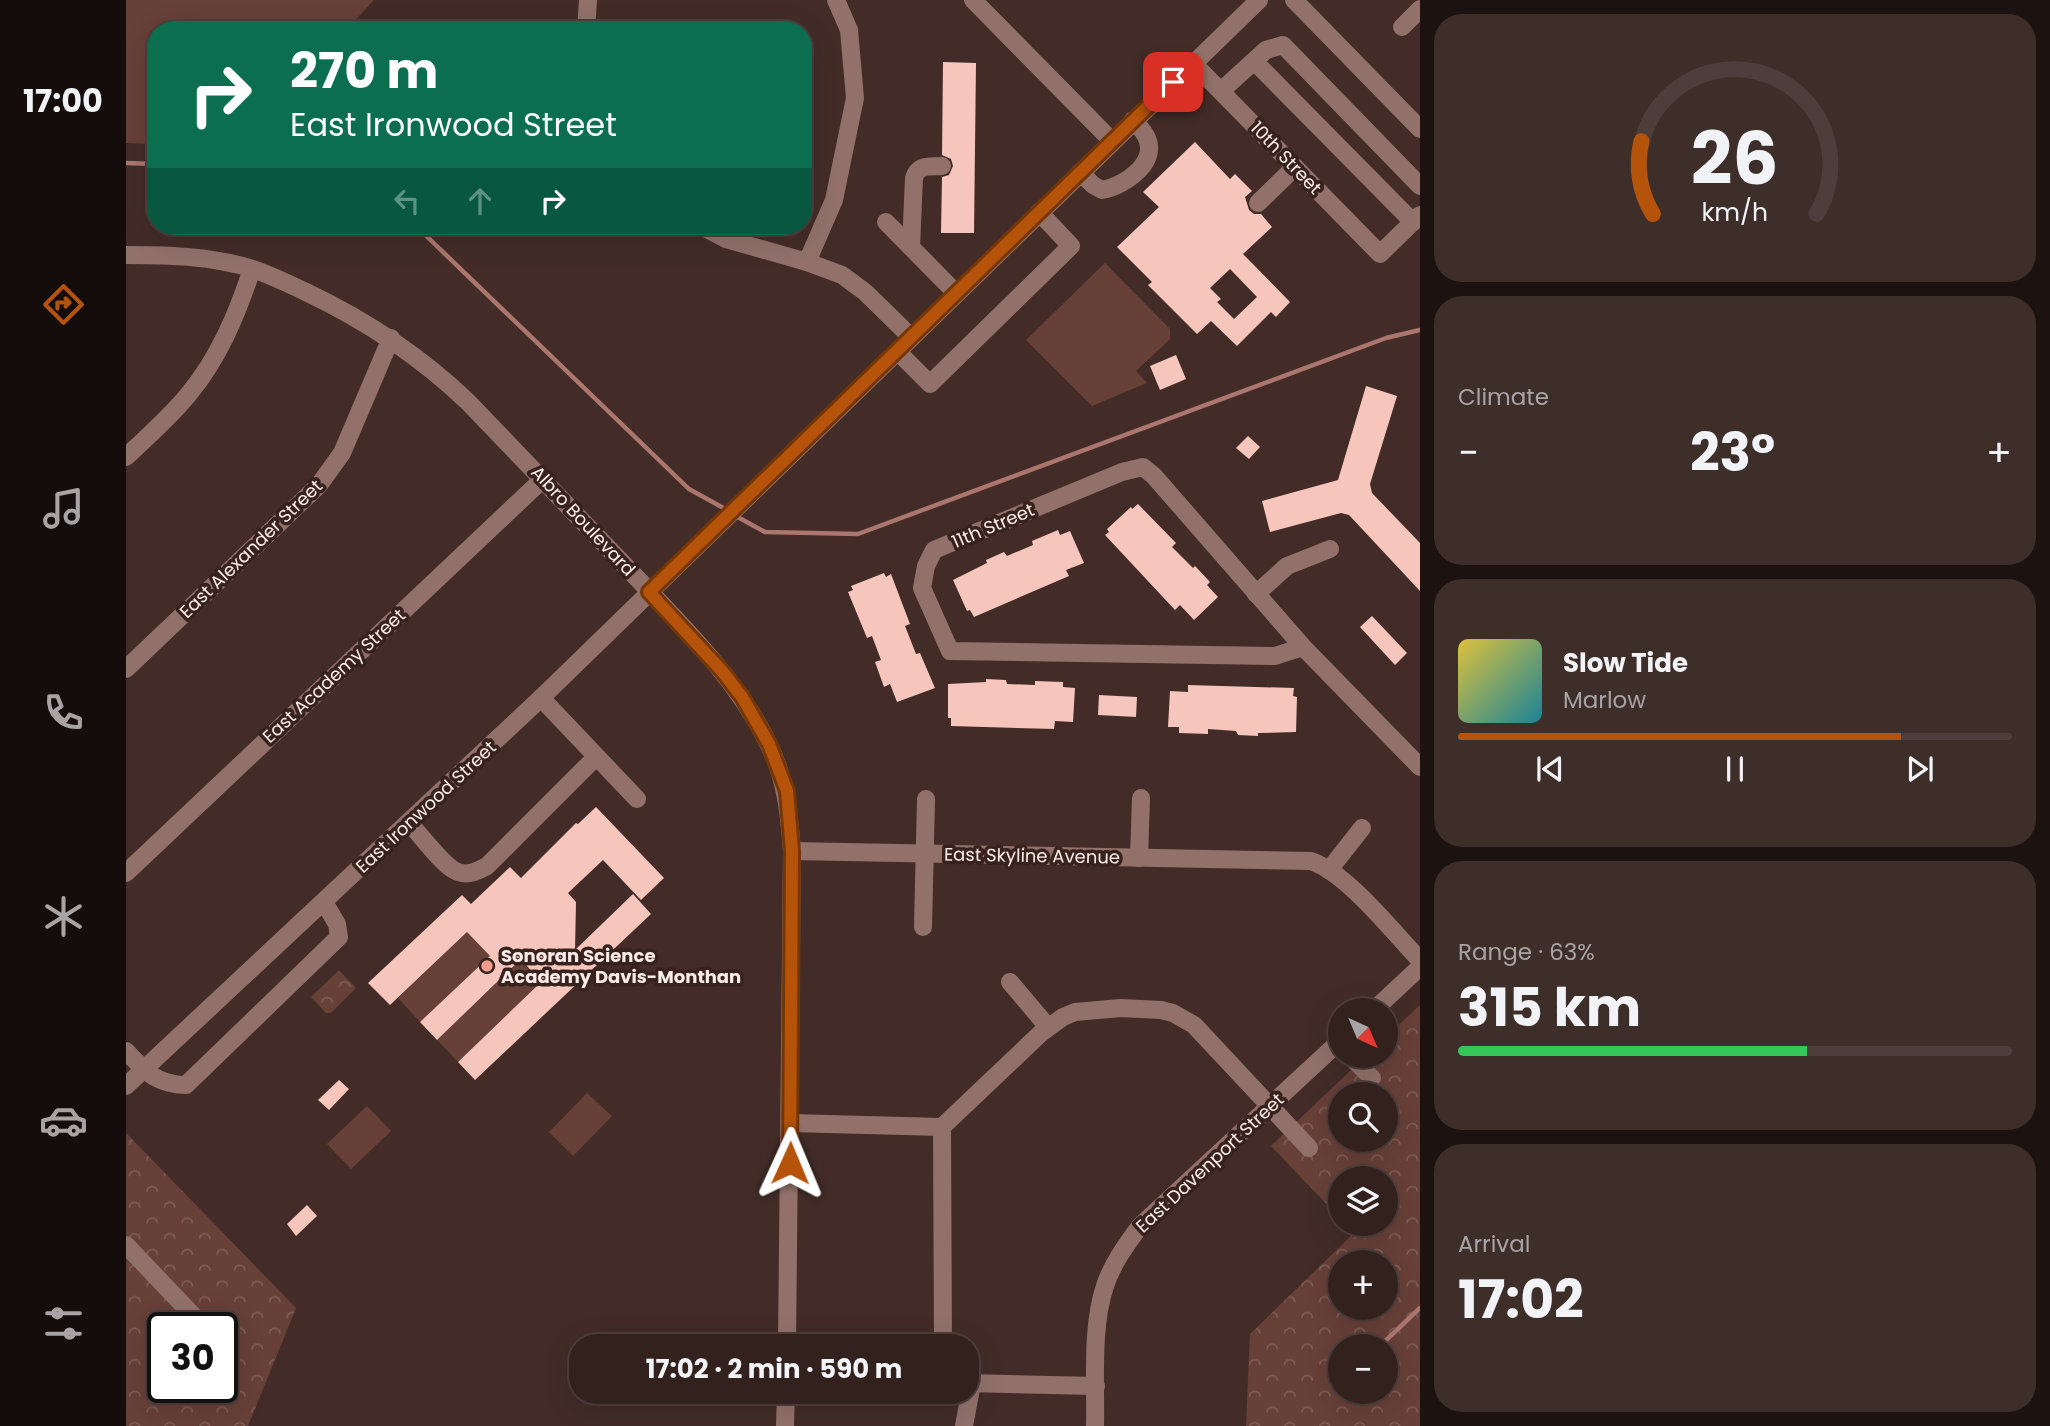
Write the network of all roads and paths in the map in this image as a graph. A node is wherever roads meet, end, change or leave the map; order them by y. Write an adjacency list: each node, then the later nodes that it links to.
1 (588, 0): 7 (street)
2 (836, 0): 26 (street)
3 (973, 0): 14 (street)
4 (1258, 0): 10 (street)
5 (1294, 0): 13 (street)
6 (1420, 9): 8 (street)
7 (587, 21)
8 (1402, 27)
9 (1254, 61): 11 (street); 18 (street); 21 (street)
10 (1193, 63): 11 (street, 10th Street); 12 (street)
11 (1221, 92): 16 (street, 10th Street)
12 (1133, 120): 14 (street); 17 (street)
13 (1420, 129)
14 (1112, 141): 17 (street)
15 (942, 166): 24 (street)
16 (1295, 167): 19 (street); 21 (street, 10th Street)
17 (1080, 173): 20 (street)
18 (1420, 186)
19 (1258, 203)
20 (1039, 212): 28 (street); 31 (street)
21 (1416, 219)
22 (886, 222): 24 (street)
23 (718, 235): 26 (street)
24 (911, 247): 28 (street)
25 (126, 255): 27 (street, Albro Boulevard)
26 (807, 262): 29 (street)
27 (252, 269): 30 (street, Albro Boulevard); 32 (street)
28 (956, 293): 29 (street)
29 (911, 337): 31 (street)
30 (391, 338): 33 (street, Albro Boulevard); 38 (street, East Alexander Street)
31 (897, 351): 35 (street, East Ironwood Street)
32 (126, 457)
33 (543, 479): 35 (street, Albro Boulevard); 51 (street, East Academy Street)
34 (1330, 549): 36 (street)
35 (649, 592): 39 (street, East Ironwood Street); 47 (street, Albro Boulevard)
36 (1256, 594): 37 (street, 11th Street); 37 (street, 11th Street)
37 (1303, 647): 41 (street, 11th Street)
38 (126, 669)
39 (541, 698): 40 (street); 45 (street, East Ironwood Street)
40 (596, 758): 43 (street); 45 (street)
41 (1418, 760)
42 (1140, 798): 49 (street, East Skyline Avenue)
43 (637, 799)
44 (926, 799): 48 (street, East Skyline Avenue)
45 (409, 823): 52 (street, East Ironwood Street)
46 (1362, 828): 50 (street)
47 (792, 851): 48 (street, East Skyline Avenue); 66 (street, Albro Boulevard)
48 (925, 854): 49 (street, East Skyline Avenue); 53 (street)
49 (1139, 858): 50 (street, East Skyline Avenue)
50 (1329, 870): 54 (street, East Skyline Avenue)
51 (126, 873)
52 (324, 902): 62 (street, East Ironwood Street); 62 (street)
53 (923, 927)
54 (1420, 960)
55 (1420, 967): 57 (street)
56 (1010, 982): 58 (street)
57 (1387, 998)
58 (1048, 1027): 65 (street); 67 (street)
59 (126, 1051): 62 (street)
60 (1328, 1059): 65 (street, East Davenport Street)
61 (1362, 1068): 63 (street)
62 (143, 1070): 64 (street, East Ironwood Street)
63 (1372, 1078)
64 (126, 1086)
65 (1270, 1107): 68 (street); 74 (street, East Davenport Street)
66 (790, 1124): 67 (street); 71 (street, Albro Boulevard)
67 (942, 1127): 72 (street)
68 (1309, 1148)
69 (126, 1245): 70 (street)
70 (190, 1312)
71 (787, 1334)
72 (943, 1334)
73 (979, 1383): 74 (street)
74 (1096, 1387): 79 (street, East Davenport Street)
75 (786, 1404): 77 (street)
76 (967, 1404): 78 (street)
77 (786, 1426)
78 (964, 1426)
79 (1095, 1426)

